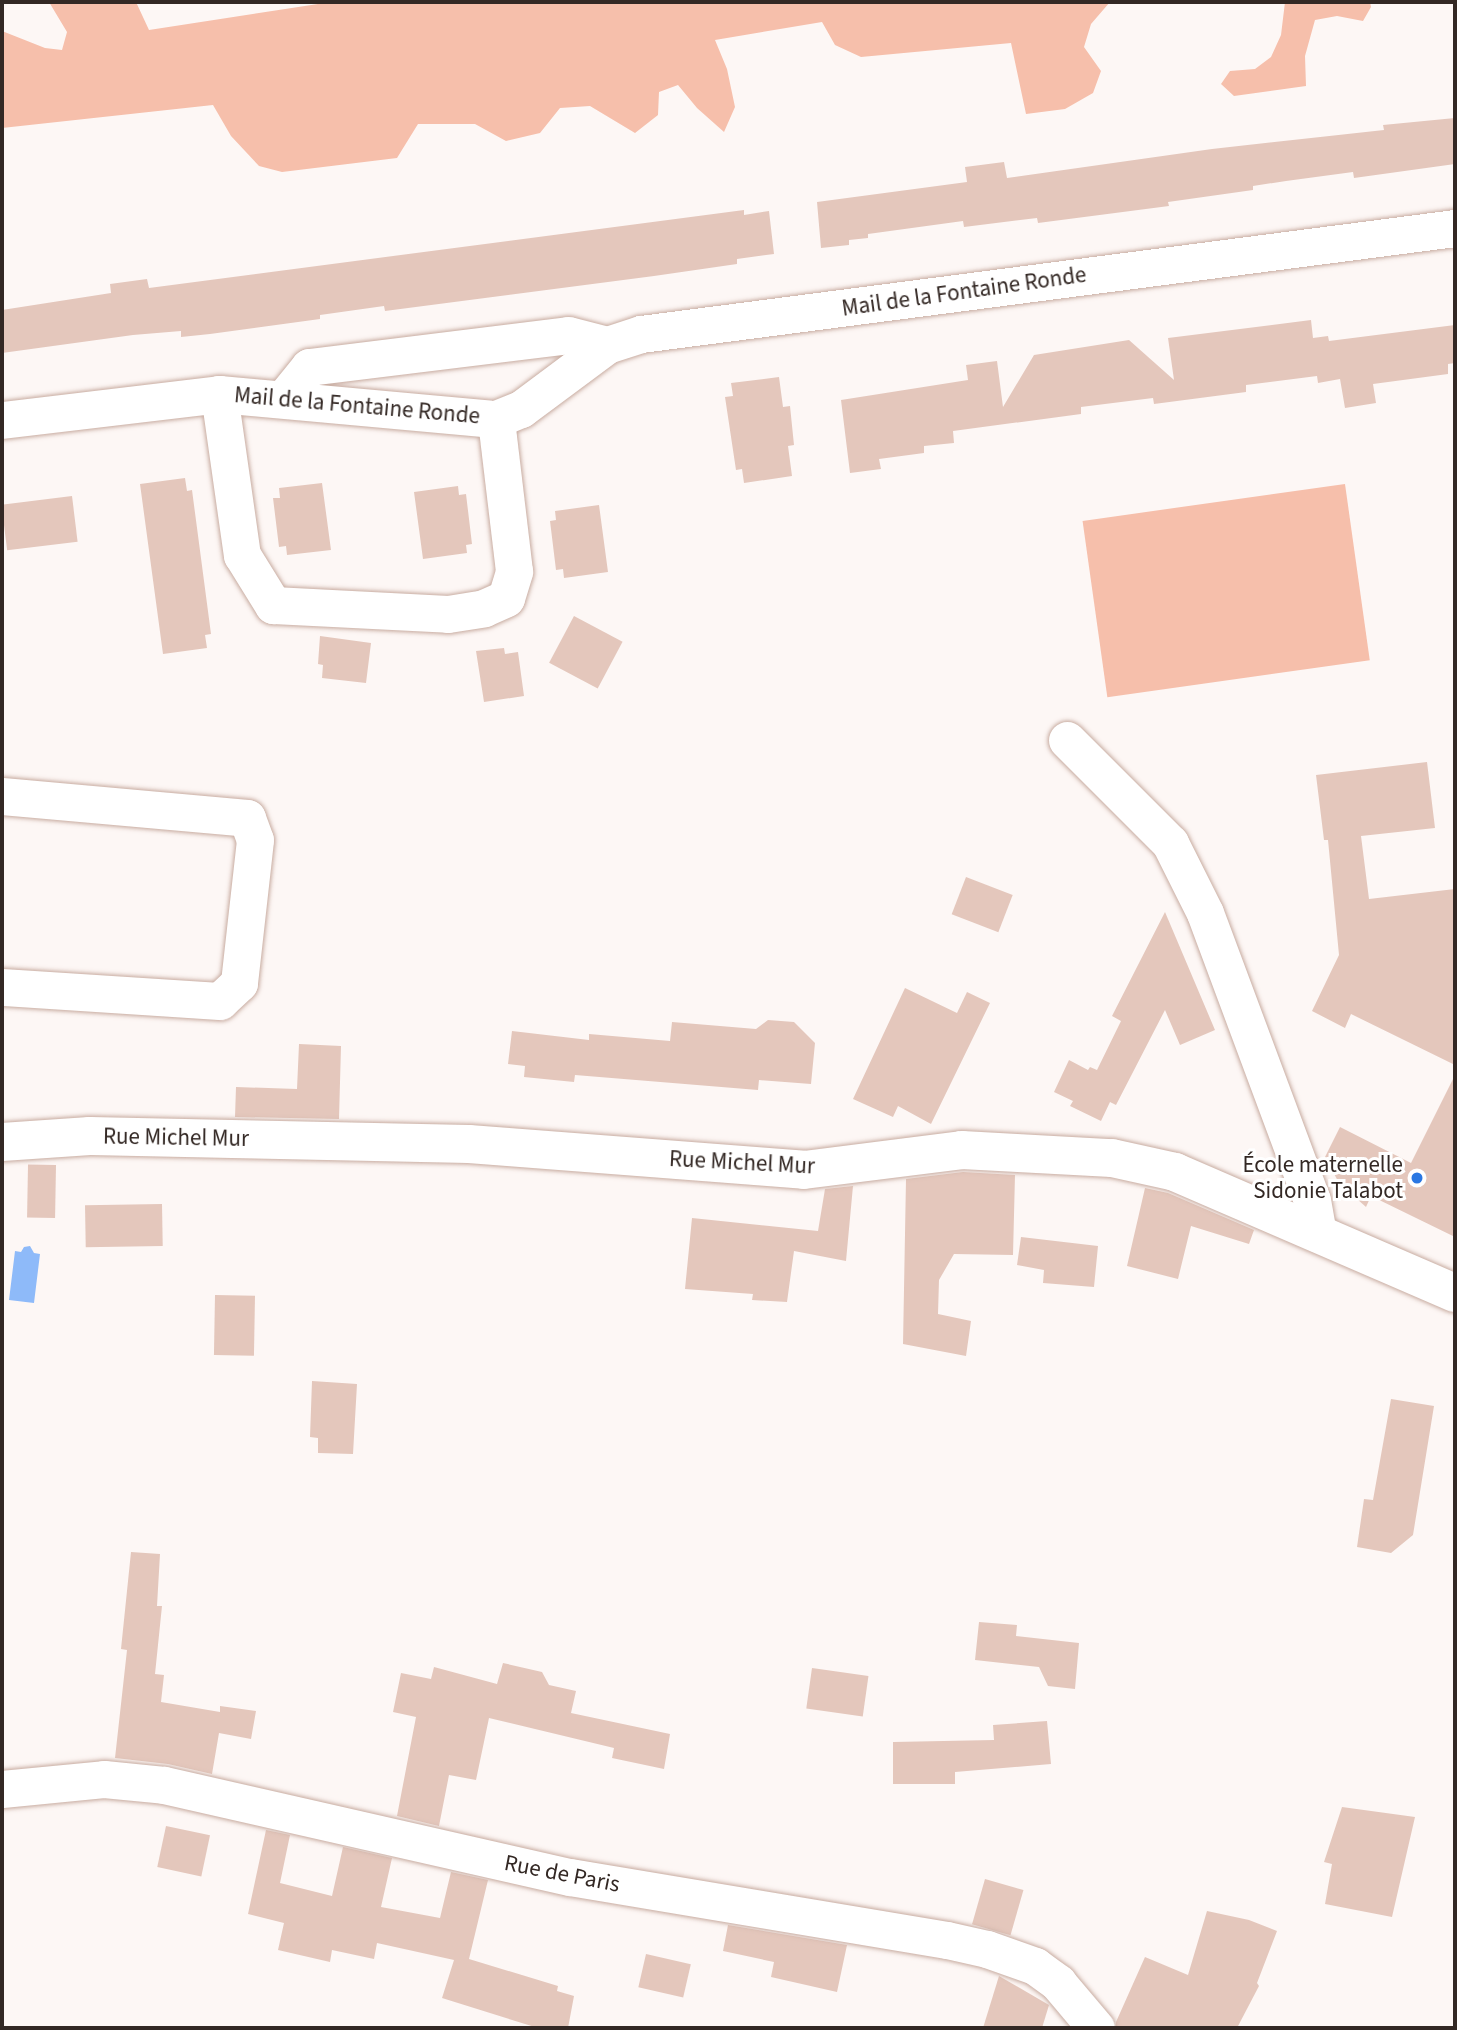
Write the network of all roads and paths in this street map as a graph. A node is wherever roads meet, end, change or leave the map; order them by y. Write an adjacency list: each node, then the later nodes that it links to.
1 (1455, 228): 2 (street, Mail de la Fontaine Ronde)
2 (607, 345): 4 (street); 5 (street, Mail de la Fontaine Ronde)
3 (219, 394): 4 (street, Mail de la Fontaine Ronde); 5 (street, Mail de la Fontaine Ronde); 6 (street, Mail de la Fontaine Ronde)
4 (284, 398): 5 (street, Mail de la Fontaine Ronde)
5 (496, 419)
6 (2, 420)
7 (1067, 740): 11 (street)
8 (2, 796): 9 (street)
9 (2, 987)
10 (2, 1142): 11 (street, Rue Michel Mur)
11 (1318, 1233): 12 (street, Rue Michel Mur)
12 (1455, 1293)
13 (2, 1789): 14 (street, Rue de Paris)
14 (1096, 2028)

